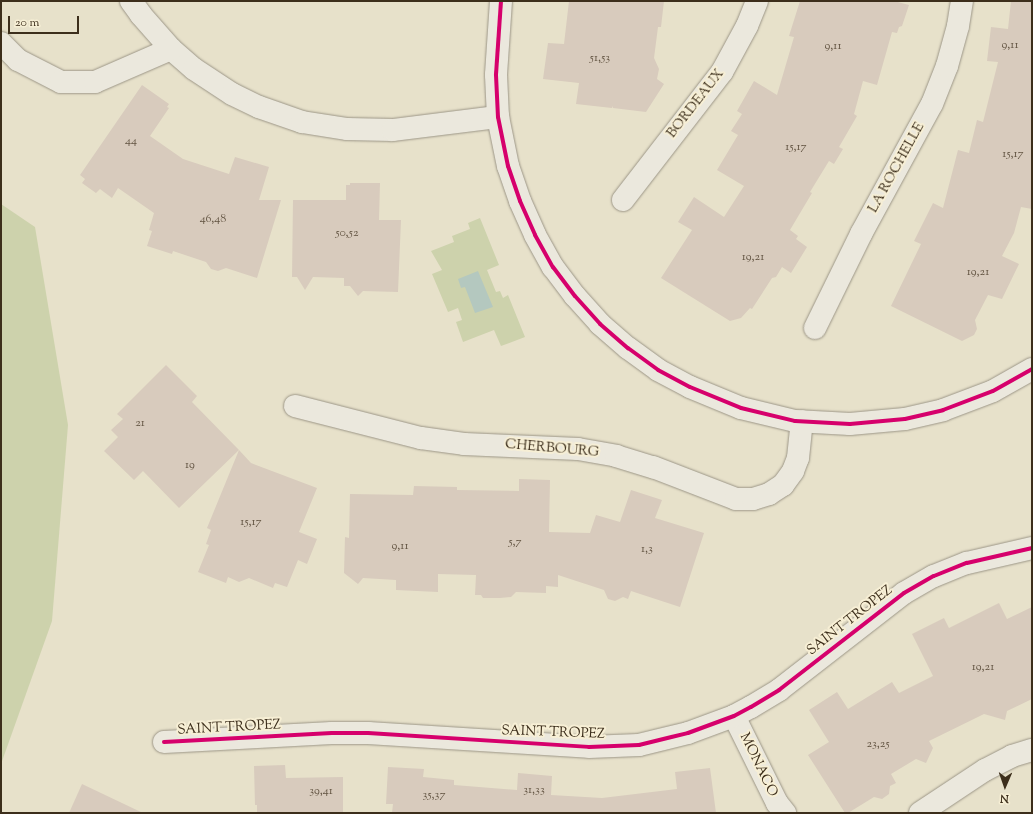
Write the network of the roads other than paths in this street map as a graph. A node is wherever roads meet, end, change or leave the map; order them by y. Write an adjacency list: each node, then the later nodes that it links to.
1 (132, 1): 6 (street)
2 (501, 1): 7 (street)
3 (757, 1): 8 (street, BORDEAUX)
4 (962, 1): 9 (street, LA ROCHELLE)
5 (1, 43): 6 (street)
6 (171, 49): 7 (street)
7 (498, 117): 12 (street)
8 (623, 200)
9 (814, 328)
10 (1032, 370): 12 (street)
11 (295, 406): 12 (street, CHERBOURG)
12 (802, 421)
13 (1032, 548): 14 (street, SAINT TROPEZ)
14 (734, 716): 15 (street, SAINT TROPEZ); 17 (street, MONACO)
15 (164, 742)
16 (1032, 750): 18 (street)
17 (785, 813)
18 (920, 813)

